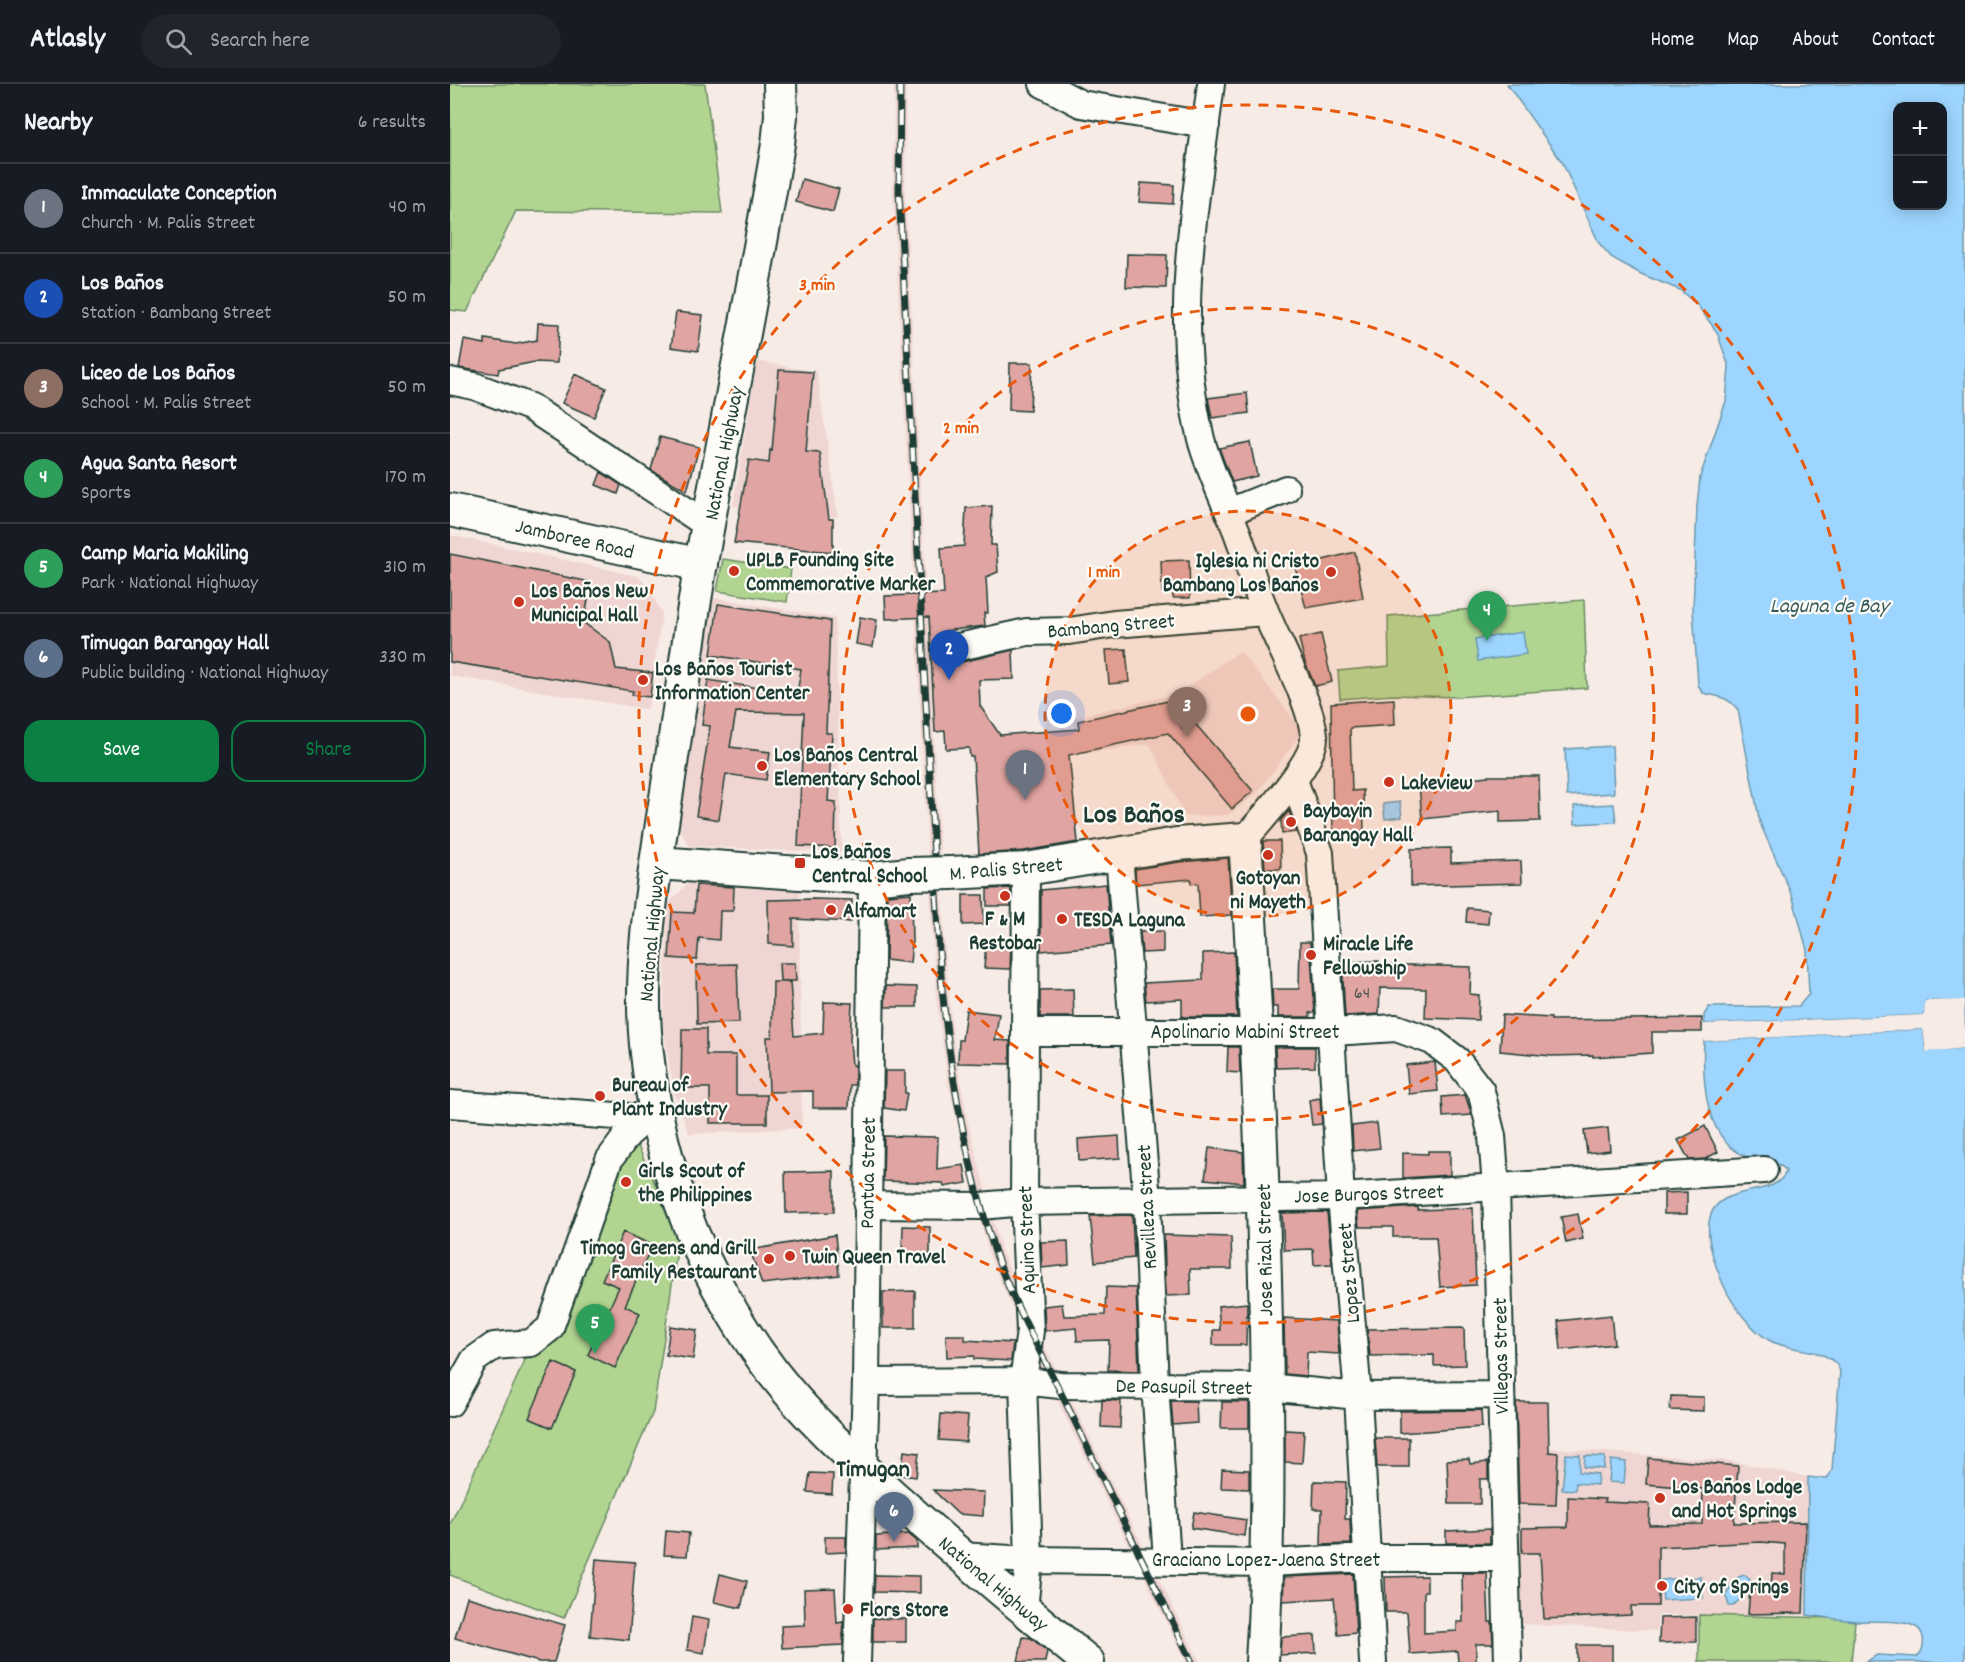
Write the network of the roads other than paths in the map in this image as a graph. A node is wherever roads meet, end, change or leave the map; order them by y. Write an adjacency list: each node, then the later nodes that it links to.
1 (780, 84): 9 (main road, National Highway)
2 (1043, 84): 4 (street)
3 (1211, 84): 4 (street)
4 (1206, 125): 8 (street)
5 (450, 381): 9 (street)
6 (1286, 489): 8 (street)
7 (450, 510): 10 (main road, Jamboree Road)
8 (1229, 512): 11 (street)
9 (709, 526): 10 (main road, National Highway)
10 (701, 565): 16 (main road, National Highway)
11 (1265, 612): 12 (street, Bambang Street); 13 (street)
12 (959, 647)
13 (1294, 780): 14 (street); 22 (street, Lopez Street)
14 (1245, 839): 15 (main road, M. Palis Street); 21 (main road, Jose Rizal Street)
15 (1119, 855): 17 (main road, M. Palis Street); 20 (street, Revilleza Street)
16 (657, 863): 18 (main road, M. Palis Street); 25 (main road, National Highway)
17 (1026, 869): 18 (main road, M. Palis Street, bridge); 19 (street, Aquino Street)
18 (872, 878): 32 (street, Pantua Street)
19 (1025, 1032): 20 (street, Apolinario Mabini Street); 31 (street, Aquino Street)
20 (1133, 1032): 21 (street, Apolinario Mabini Street); 30 (street, Revilleza Street)
21 (1258, 1032): 22 (street, Apolinario Mabini Street); 28 (main road, Jose Rizal Street)
22 (1333, 1032): 23 (street, Apolinario Mabini Street); 29 (street, Lopez Street)
23 (1456, 1060): 27 (street, Villegas Street)
24 (450, 1104): 25 (street)
25 (652, 1119): 39 (street); 40 (main road, National Highway)
26 (1764, 1170): 27 (street, Jose Burgos Street)
27 (1496, 1187): 29 (street, Jose Burgos Street); 37 (street, Villegas Street)
28 (1263, 1196): 29 (street, Jose Burgos Street); 30 (street, Jose Burgos Street); 36 (main road, Jose Rizal Street)
29 (1341, 1197): 38 (street, Lopez Street)
30 (1147, 1201): 31 (street, Jose Burgos Street); 35 (street, Revilleza Street)
31 (1023, 1202): 32 (street, Jose Burgos Street); 34 (street, Aquino Street)
32 (867, 1205): 33 (street, Pantua Street)
33 (866, 1382): 34 (street, De Pasupil Street); 40 (street, Pantua Street)
34 (1023, 1382): 35 (street, De Pasupil Street); 44 (street, Aquino Street)
35 (1155, 1385): 36 (street, De Pasupil Street); 45 (street, Revilleza Street)
36 (1267, 1387): 38 (street, De Pasupil Street); 46 (main road, Jose Rizal Street)
37 (1501, 1395): 38 (street, De Pasupil Street); 43 (street, Villegas Street)
38 (1359, 1396): 42 (street, Lopez Street)
39 (450, 1403)
40 (862, 1467): 41 (main road, National Highway); 48 (street, Pantua Street)
41 (959, 1556): 44 (street, Graciano Lopez-Jaena Street); 47 (main road, National Highway)
42 (1368, 1558): 43 (street, Graciano Lopez-Jaena Street); 46 (street, Graciano Lopez-Jaena Street); 51 (street, Lopez Street)
43 (1504, 1558): 52 (street, Villegas Street)
44 (1029, 1560): 45 (street, Graciano Lopez-Jaena Street); 47 (street, Aquino Street)
45 (1167, 1560): 46 (street, Graciano Lopez-Jaena Street)
46 (1268, 1563): 50 (main road, Jose Rizal Street)
47 (1024, 1610): 49 (main road, National Highway)
48 (857, 1662)
49 (1088, 1662)
50 (1262, 1662)
51 (1373, 1662)
52 (1508, 1662)

